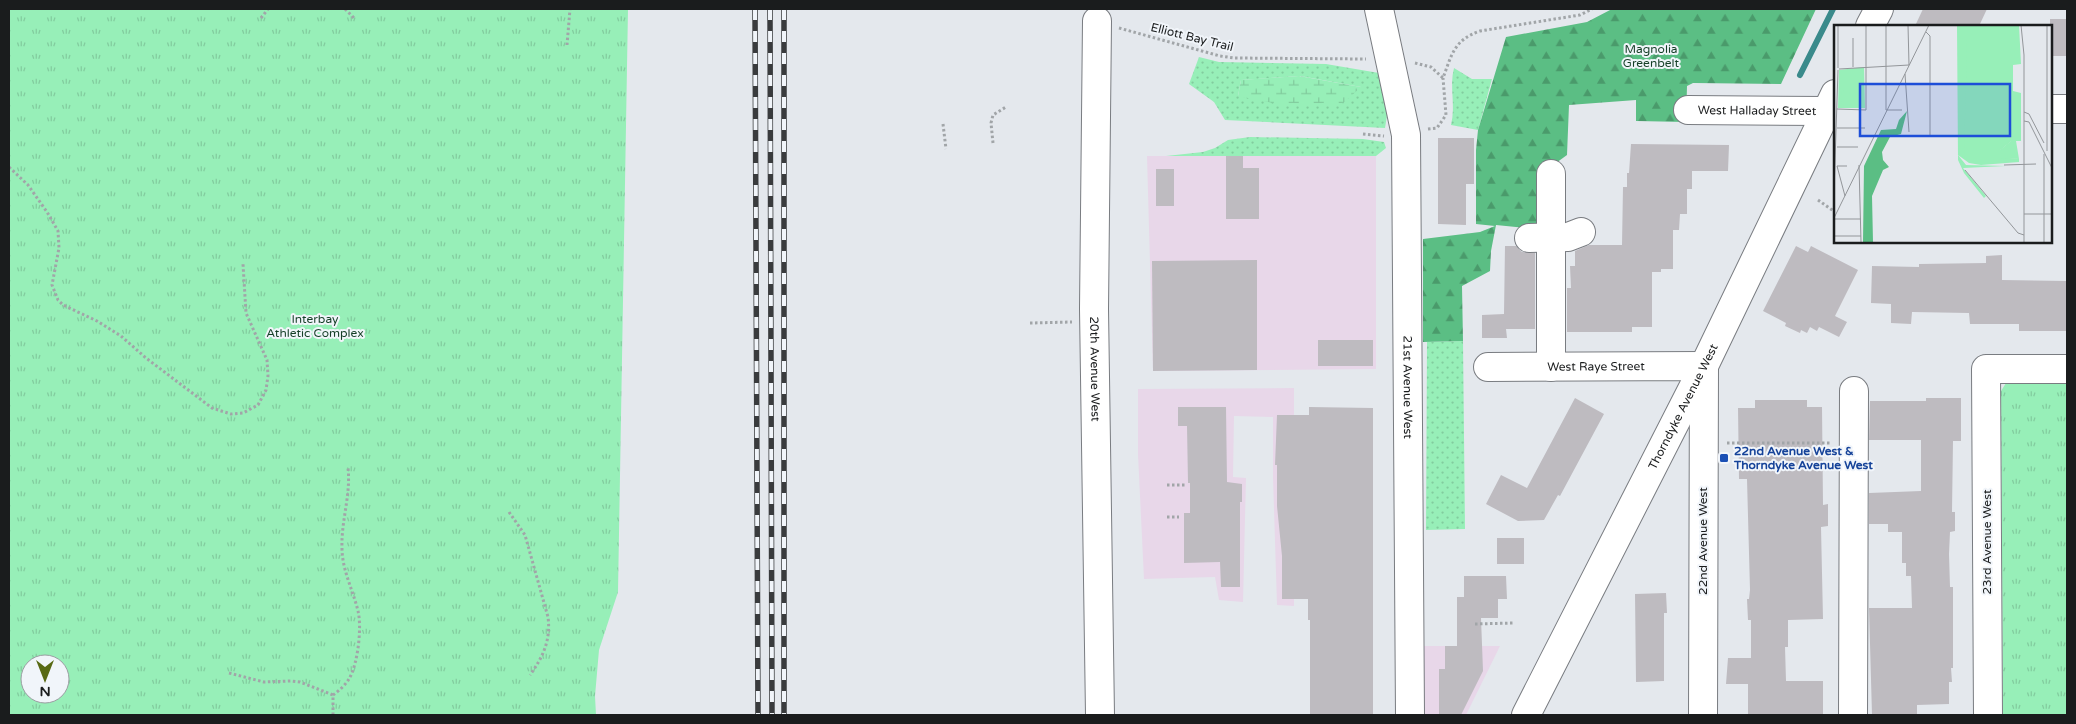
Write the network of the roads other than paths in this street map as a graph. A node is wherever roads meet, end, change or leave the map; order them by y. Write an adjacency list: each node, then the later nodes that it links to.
1 (1379, 9): 18 (street, 21st Avenue West)
2 (1879, 9): 4 (street)
3 (1097, 21): 17 (street, 20th Avenue West)
4 (1871, 25)
5 (1830, 102): 8 (street, West Halladay Street); 12 (street, Thorndyke Avenue West)
6 (2051, 109): 7 (street)
7 (2067, 109)
8 (1688, 110)
9 (1550, 174): 11 (street)
10 (1581, 232): 11 (street)
11 (1539, 238): 14 (street)
12 (1704, 366): 14 (street, West Raye Street); 19 (street, Thorndyke Avenue West); 20 (street, 22nd Avenue West)
13 (1488, 367): 14 (street, West Raye Street)
14 (1551, 367)
15 (2067, 369): 22 (street, 23rd Avenue West)
16 (1854, 391): 21 (street)
17 (1100, 715)
18 (1410, 715)
19 (1526, 715)
20 (1703, 715)
21 (1853, 715)
22 (1988, 715)

